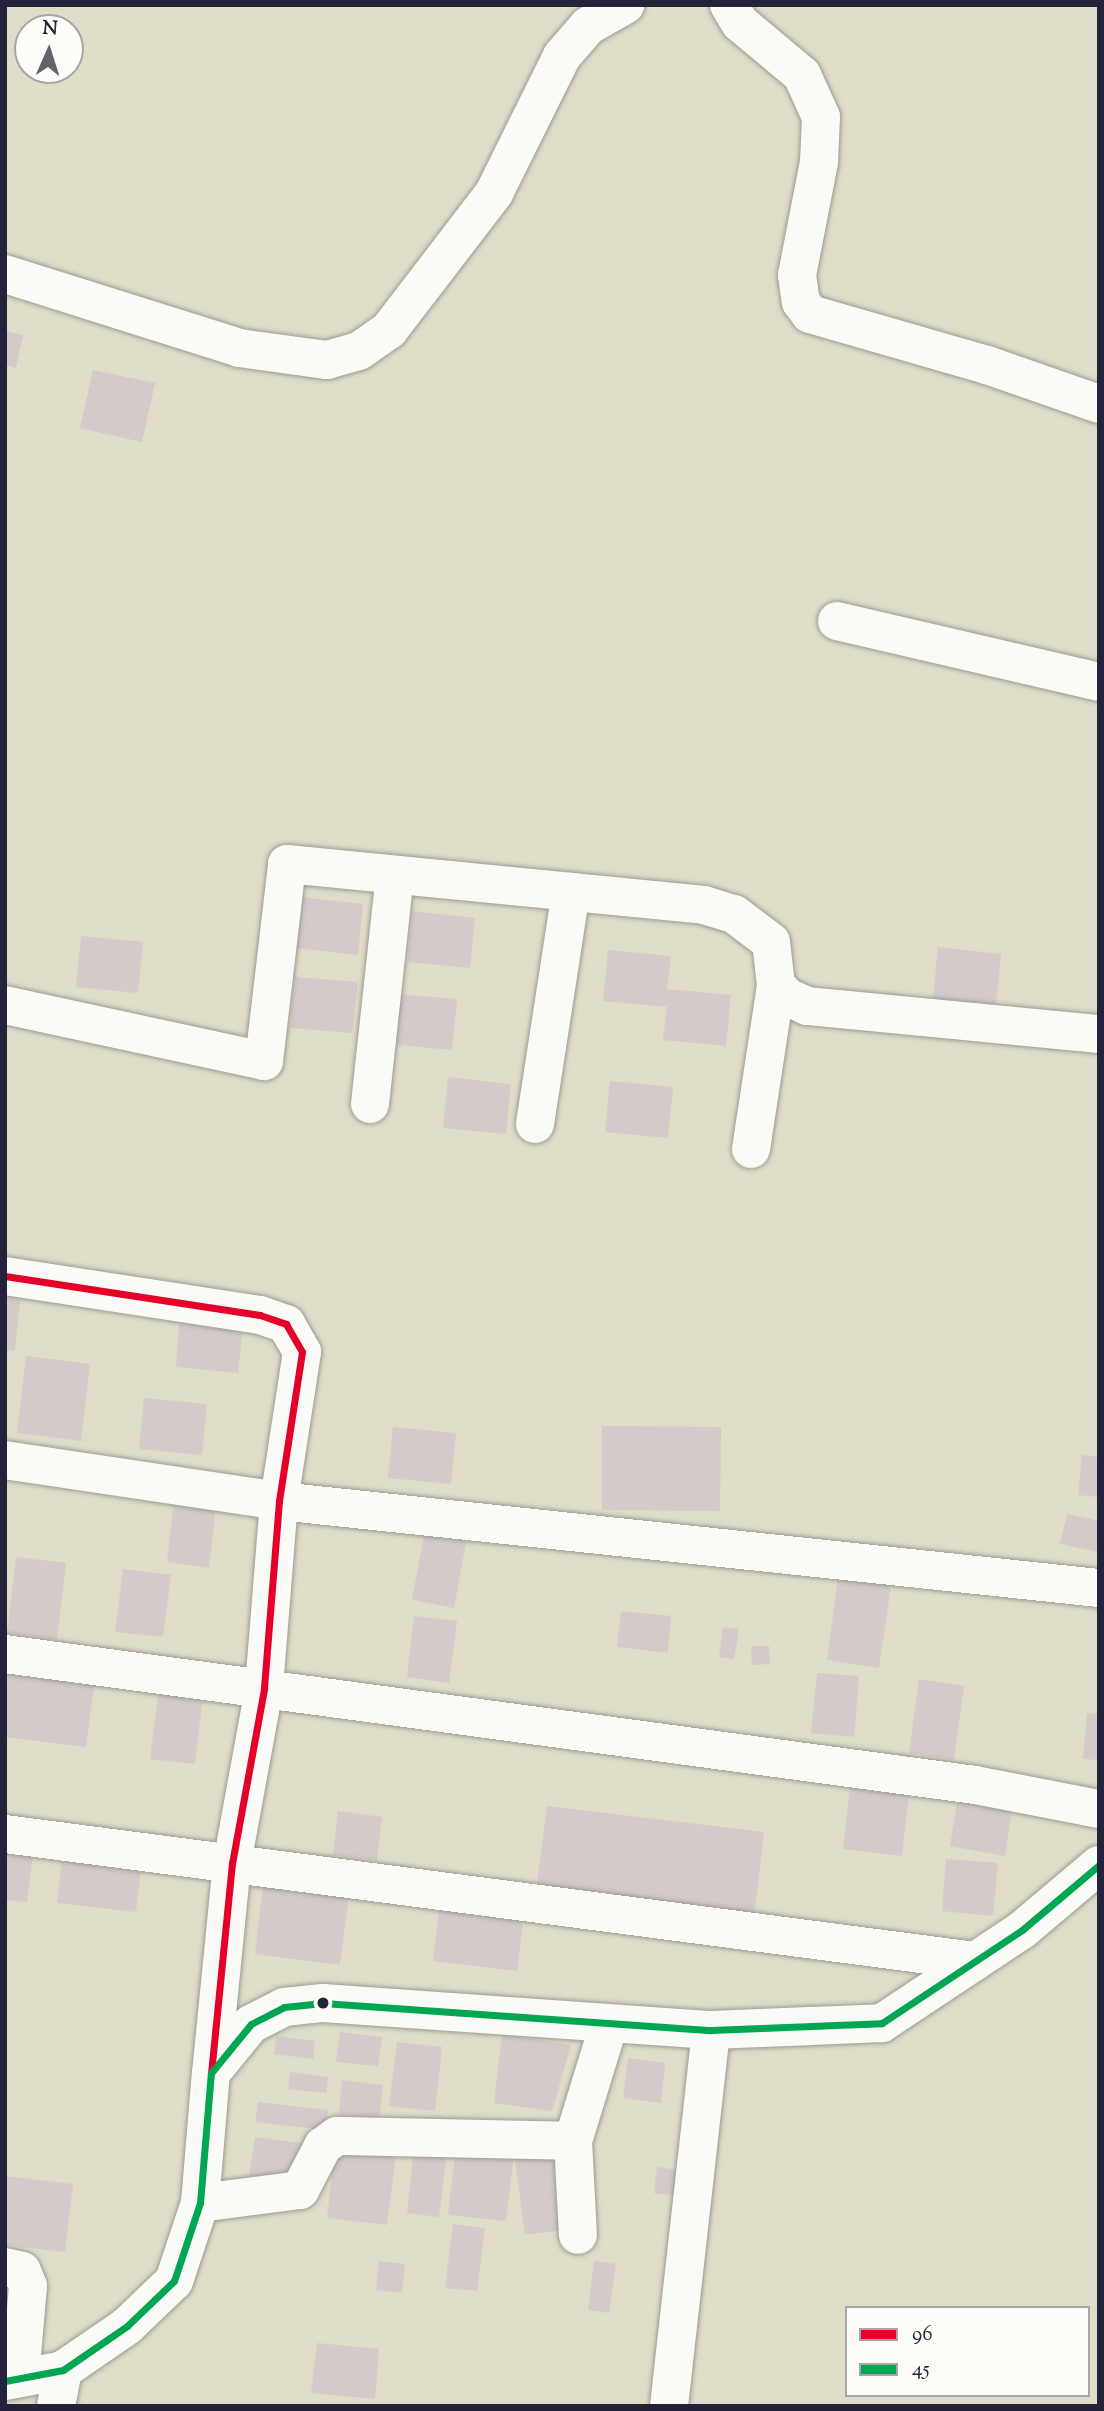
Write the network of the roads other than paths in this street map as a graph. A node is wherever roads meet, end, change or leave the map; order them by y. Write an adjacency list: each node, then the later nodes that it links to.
1 (625, 5): 3 (street)
2 (729, 5): 4 (street)
3 (5, 274)
4 (1099, 404)
5 (837, 621): 6 (street)
6 (1099, 682)
7 (395, 875): 8 (street); 10 (street); 12 (street)
8 (570, 892): 9 (street); 13 (street)
9 (776, 985): 11 (street); 14 (street)
10 (5, 1005)
11 (1099, 1034)
12 (370, 1104)
13 (536, 1124)
14 (751, 1149)
15 (5, 1276): 17 (street)
16 (5, 1460): 17 (street)
17 (279, 1501): 18 (street); 20 (street)
18 (1099, 1588)
19 (5, 1654): 20 (street)
20 (264, 1689): 21 (street); 23 (street)
21 (1099, 1809)
22 (5, 1834): 23 (street)
23 (232, 1863): 25 (street); 28 (street)
24 (1099, 1865): 25 (street)
25 (975, 1961): 27 (street)
26 (609, 2024): 27 (street); 28 (street); 29 (street)
27 (711, 2029): 35 (street)
28 (211, 2073): 30 (street)
29 (573, 2141): 30 (street); 31 (street)
30 (200, 2203): 34 (street)
31 (578, 2235)
32 (5, 2267): 33 (street)
33 (13, 2380): 34 (street)
34 (60, 2388)
35 (669, 2406)

